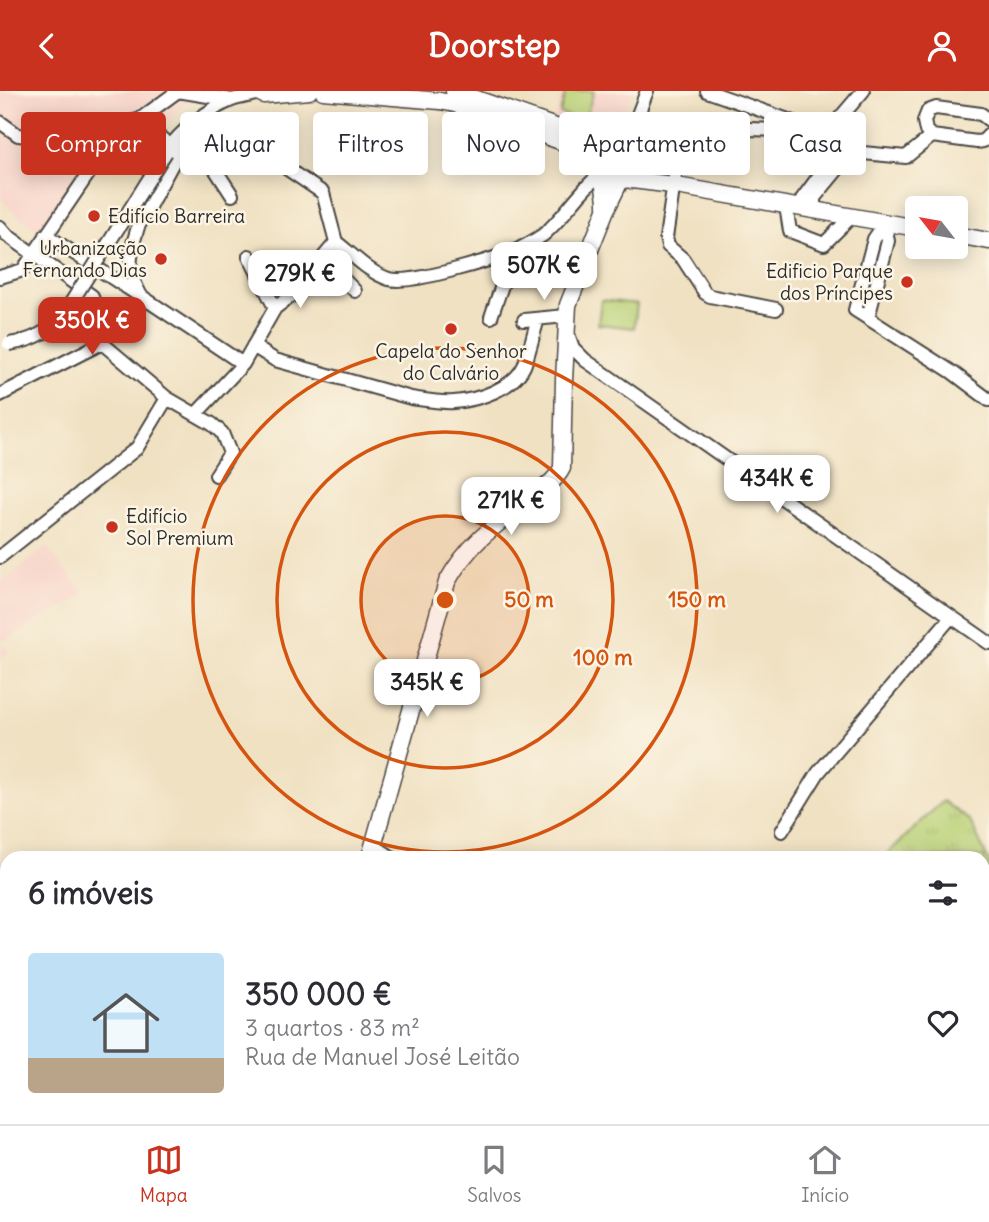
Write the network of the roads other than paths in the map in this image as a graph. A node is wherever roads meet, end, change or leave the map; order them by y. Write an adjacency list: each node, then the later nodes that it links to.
1 (310, 91): 7 (main road)
2 (323, 91): 24 (main road)
3 (456, 91): 19 (main road)
4 (649, 91): 14 (street)
5 (707, 91): 15 (street)
6 (863, 91): 16 (street)
7 (267, 92): 10 (street)
8 (188, 93): 9 (street); 12 (street); 18 (street)
9 (202, 95): 10 (street); 11 (street)
10 (237, 96): 11 (street)
11 (214, 109): 13 (street)
12 (199, 112)
13 (210, 112)
14 (639, 112)
15 (765, 112)
16 (845, 112)
17 (989, 120): 22 (street)
18 (0, 123)
19 (559, 128)
20 (764, 129): 37 (street)
21 (989, 135): 22 (street)
22 (932, 136): 27 (street)
23 (180, 140): 25 (street)
24 (559, 141)
25 (169, 148): 45 (street); 63 (street, bridge)
26 (180, 151): 55 (street)
27 (866, 153)
28 (219, 175): 38 (street)
29 (295, 175): 48 (street)
30 (596, 175): 49 (street)
31 (606, 175): 40 (main road)
32 (609, 175): 36 (main road)
33 (626, 175): 36 (main road)
34 (648, 175): 37 (main road)
35 (829, 175): 39 (street)
36 (622, 180): 37 (main road); 40 (main road)
37 (669, 185): 39 (main road); 57 (street)
38 (232, 195)
39 (800, 208): 41 (main road); 41 (street)
40 (605, 212): 61 (main road)
41 (851, 217): 42 (main road)
42 (885, 223): 43 (main road); 70 (street)
43 (905, 226)
44 (0, 227): 50 (street)
45 (46, 235): 50 (street); 55 (street)
46 (968, 237): 47 (main road)
47 (989, 241)
48 (336, 242): 49 (street); 52 (street)
49 (514, 251): 58 (street)
50 (34, 254): 53 (street); 62 (street)
51 (249, 255): 56 (street)
52 (323, 258): 54 (street); 56 (street)
53 (0, 277)
54 (355, 291)
55 (141, 296): 66 (street)
56 (275, 308): 64 (street)
57 (776, 309)
58 (491, 317)
59 (538, 319): 60 (street); 61 (street); 64 (street)
60 (524, 320)
61 (566, 323): 65 (street); 67 (main road)
62 (102, 343): 68 (street); 69 (street)
63 (5, 344)
64 (253, 346): 66 (street)
65 (585, 360): 67 (street); 74 (street)
66 (243, 364): 71 (street)
67 (564, 380): 77 (main road)
68 (0, 395)
69 (167, 398): 71 (street); 73 (street)
70 (989, 400)
71 (195, 414): 72 (street)
72 (215, 475)
73 (0, 558)
74 (951, 617): 75 (street); 76 (street)
75 (989, 643)
76 (782, 831)
77 (372, 851)

